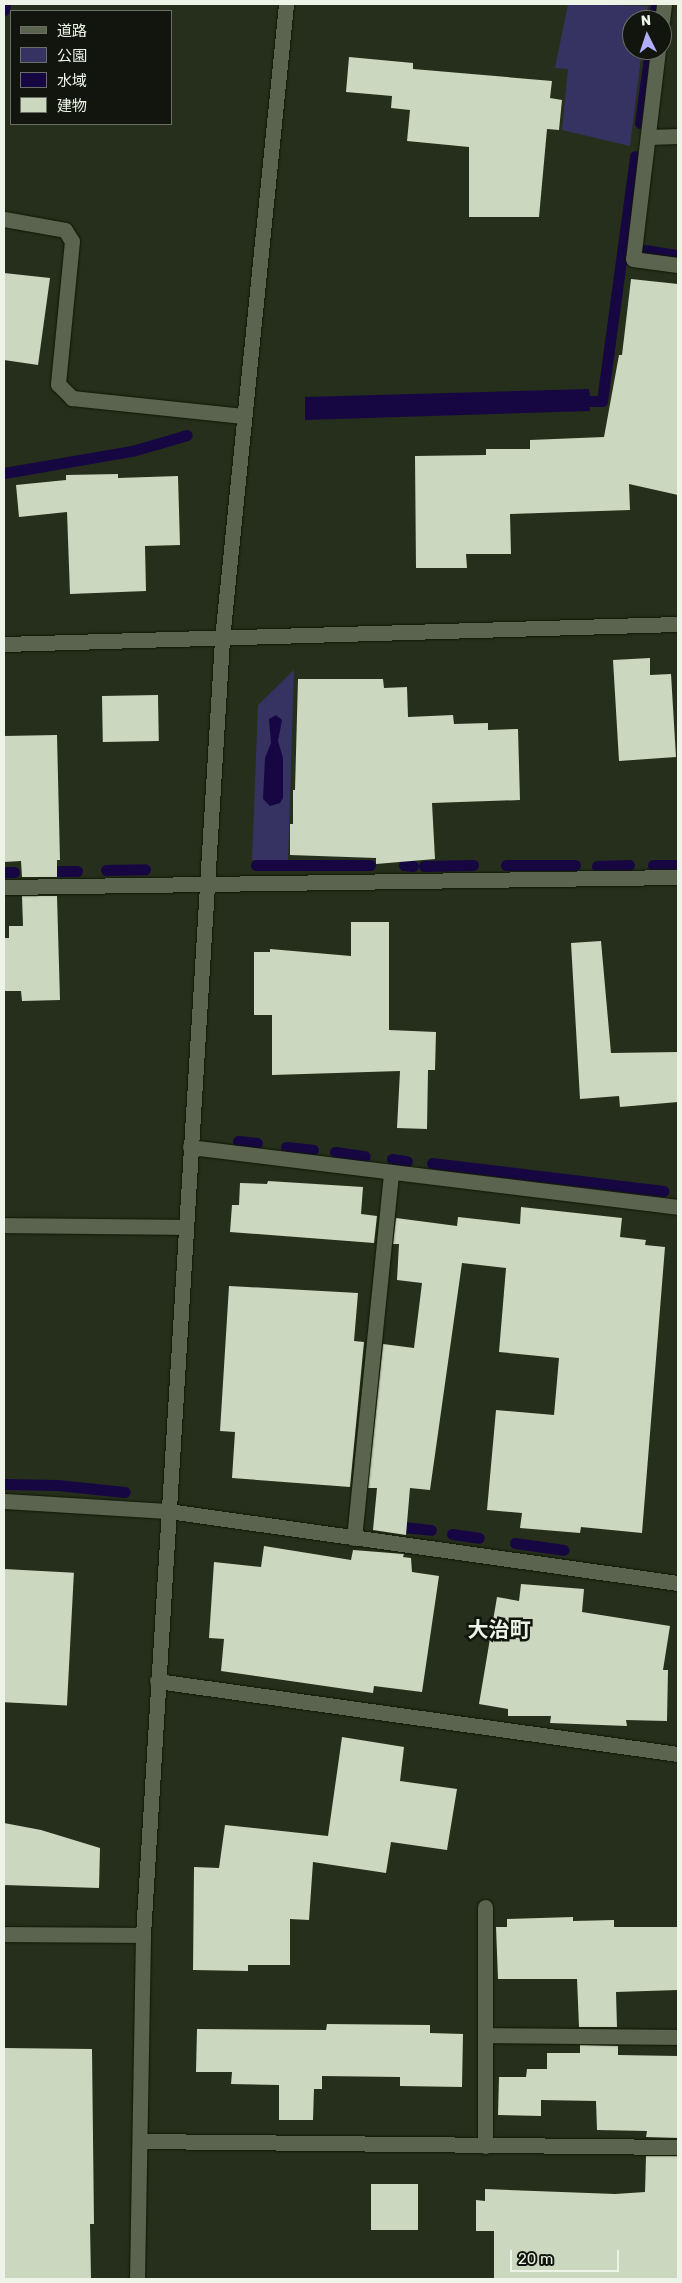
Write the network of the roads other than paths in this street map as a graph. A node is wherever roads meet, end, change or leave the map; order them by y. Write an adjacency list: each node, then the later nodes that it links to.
1 (286, 4): 7 (street)
2 (657, 60): 4 (street)
3 (678, 136): 4 (street)
4 (648, 137): 6 (street)
5 (4, 219): 7 (street)
6 (678, 265)
7 (243, 416): 9 (street)
8 (678, 624): 9 (street)
9 (222, 638): 10 (street); 12 (street)
10 (4, 644)
11 (678, 877): 12 (street)
12 (206, 883): 13 (street); 14 (street)
13 (4, 887)
14 (190, 1147): 15 (street); 18 (street)
15 (390, 1172): 16 (street); 21 (street)
16 (678, 1207)
17 (4, 1225): 18 (street)
18 (185, 1227): 20 (street)
19 (4, 1501): 20 (street)
20 (168, 1511): 21 (street); 23 (street)
21 (354, 1538): 22 (street)
22 (678, 1583)
23 (157, 1681): 24 (street); 27 (street)
24 (678, 1754)
25 (485, 1907): 28 (street)
26 (4, 1934): 27 (street)
27 (143, 1935): 30 (street)
28 (485, 2035): 29 (street); 31 (street)
29 (678, 2037)
30 (140, 2141): 31 (street); 33 (street)
31 (486, 2146): 32 (street)
32 (678, 2147)
33 (137, 2279)

